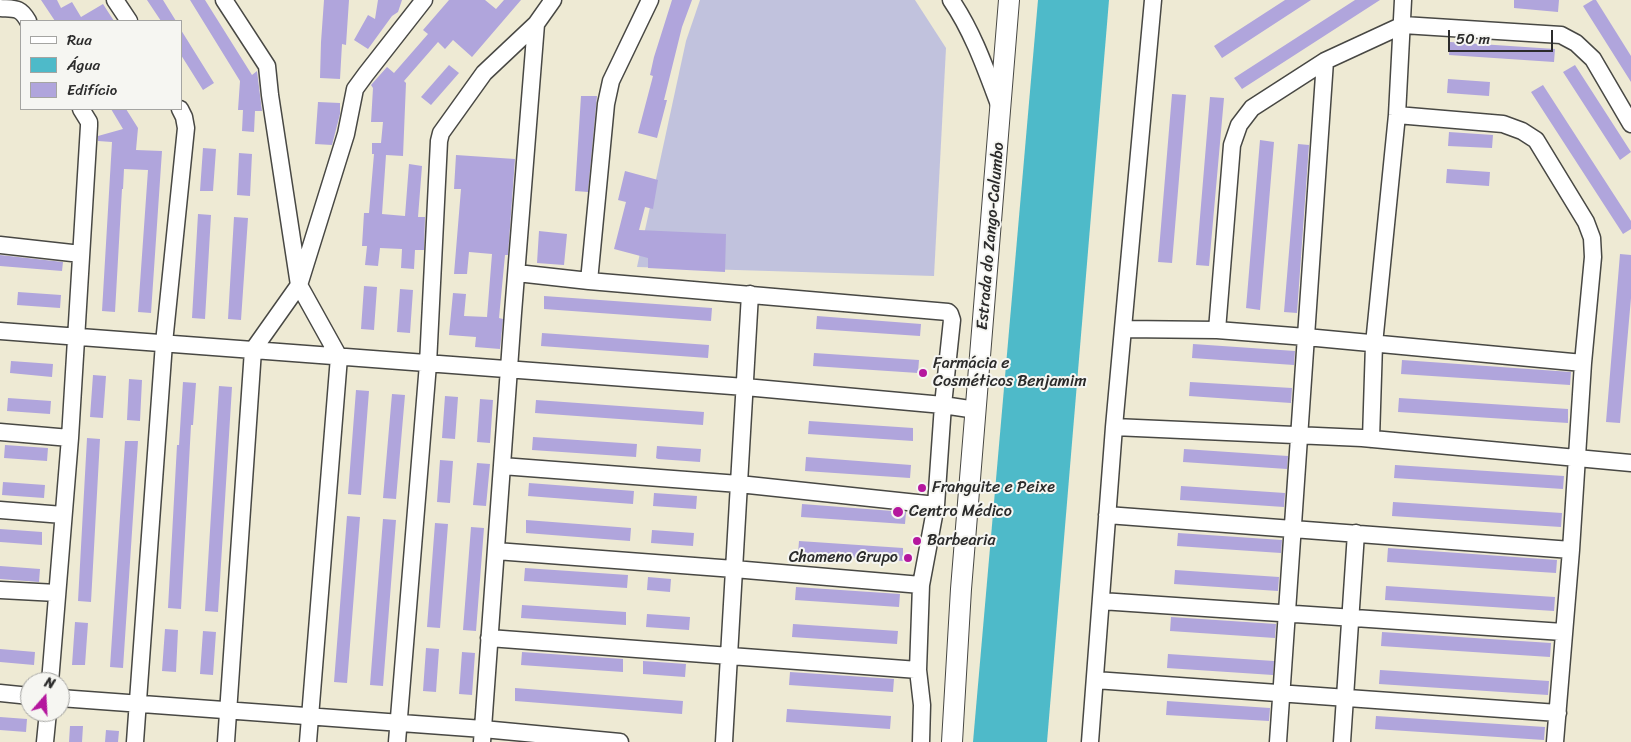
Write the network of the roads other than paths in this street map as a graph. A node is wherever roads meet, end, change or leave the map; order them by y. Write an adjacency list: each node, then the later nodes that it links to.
1 (115, 0): 12 (street)
2 (224, 0): 25 (street)
3 (424, 0): 25 (street)
4 (553, 0): 13 (street)
5 (650, 0): 24 (street)
6 (951, 0): 18 (street)
7 (1009, 0): 18 (main road, Estrada do Zango-Calumbo)
8 (1153, 0): 27 (street)
9 (1404, 0): 14 (street)
10 (0, 8): 11 (street)
11 (27, 20)
12 (128, 20)
13 (536, 24): 23 (street); 37 (street)
14 (1403, 25): 15 (street); 19 (street); 20 (street)
15 (1325, 61): 28 (street); 31 (street)
16 (82, 110): 22 (street)
17 (180, 110): 32 (street)
18 (1002, 110): 41 (main road, Estrada do Zango-Calumbo)
19 (1397, 115): 33 (street); 36 (street)
20 (1631, 124)
21 (0, 245): 22 (street)
22 (81, 254): 30 (street)
23 (517, 273): 24 (street); 38 (street)
24 (589, 281): 26 (street)
25 (299, 285): 34 (street); 35 (street)
26 (750, 294): 39 (street); 40 (street)
27 (1123, 329): 28 (street); 42 (street)
28 (1217, 330): 31 (street)
29 (0, 331): 30 (street)
30 (77, 336): 32 (street); 45 (street)
31 (1306, 337): 33 (street); 44 (street)
32 (164, 344): 34 (street); 77 (street)
33 (1374, 344): 36 (street); 46 (street)
34 (253, 350): 35 (street); 78 (street)
35 (339, 357): 37 (street); 80 (street)
36 (1583, 363): 47 (street)
37 (428, 364): 38 (street); 82 (street)
38 (510, 370): 39 (street); 49 (street)
39 (745, 387): 40 (street); 50 (street)
40 (943, 405): 41 (street); 51 (street)
41 (976, 410): 92 (main road, Estrada do Zango-Calumbo)
42 (1114, 426): 44 (street); 54 (street)
43 (0, 432): 45 (street)
44 (1299, 435): 46 (street); 55 (street)
45 (70, 438): 53 (street)
46 (1371, 439): 47 (street)
47 (1576, 458): 48 (street); 57 (street)
48 (1631, 464)
49 (502, 466): 50 (street); 58 (street)
50 (739, 484): 51 (street); 59 (street)
51 (936, 505): 60 (street)
52 (0, 510): 53 (street)
53 (63, 515): 62 (street)
54 (1106, 515): 55 (street); 63 (street)
55 (1293, 528): 56 (street); 64 (street)
56 (1356, 533): 57 (street); 65 (street)
57 (1571, 550): 66 (street)
58 (496, 551): 59 (street); 67 (street)
59 (734, 569): 60 (street); 68 (street)
60 (921, 585): 69 (street)
61 (0, 590): 62 (street)
62 (57, 593): 70 (street)
63 (1101, 601): 64 (street); 71 (street)
64 (1287, 614): 65 (street); 73 (street)
65 (1350, 618): 66 (street); 75 (street)
66 (1564, 632): 79 (street)
67 (490, 638): 68 (street); 83 (street)
68 (728, 657): 69 (street); 90 (street)
69 (918, 670): 91 (street)
70 (51, 672)
71 (1095, 680): 73 (street); 93 (street)
72 (0, 693): 74 (street)
73 (1281, 694): 75 (street); 94 (street)
74 (20, 695)
75 (1345, 698): 79 (street); 95 (street)
76 (70, 699): 77 (street)
77 (138, 704): 78 (street); 85 (street)
78 (228, 710): 80 (street); 86 (street)
79 (1558, 714): 96 (street)
80 (310, 716): 82 (street); 87 (street)
81 (47, 722): 84 (street)
82 (399, 723): 83 (street); 88 (street)
83 (483, 735): 89 (street)
84 (45, 742)
85 (135, 742)
86 (226, 742)
87 (308, 742)
88 (397, 742)
89 (620, 742)
90 (724, 742)
91 (921, 742)
92 (952, 742)
93 (1090, 742)
94 (1278, 742)
95 (1342, 742)
96 (1555, 742)

